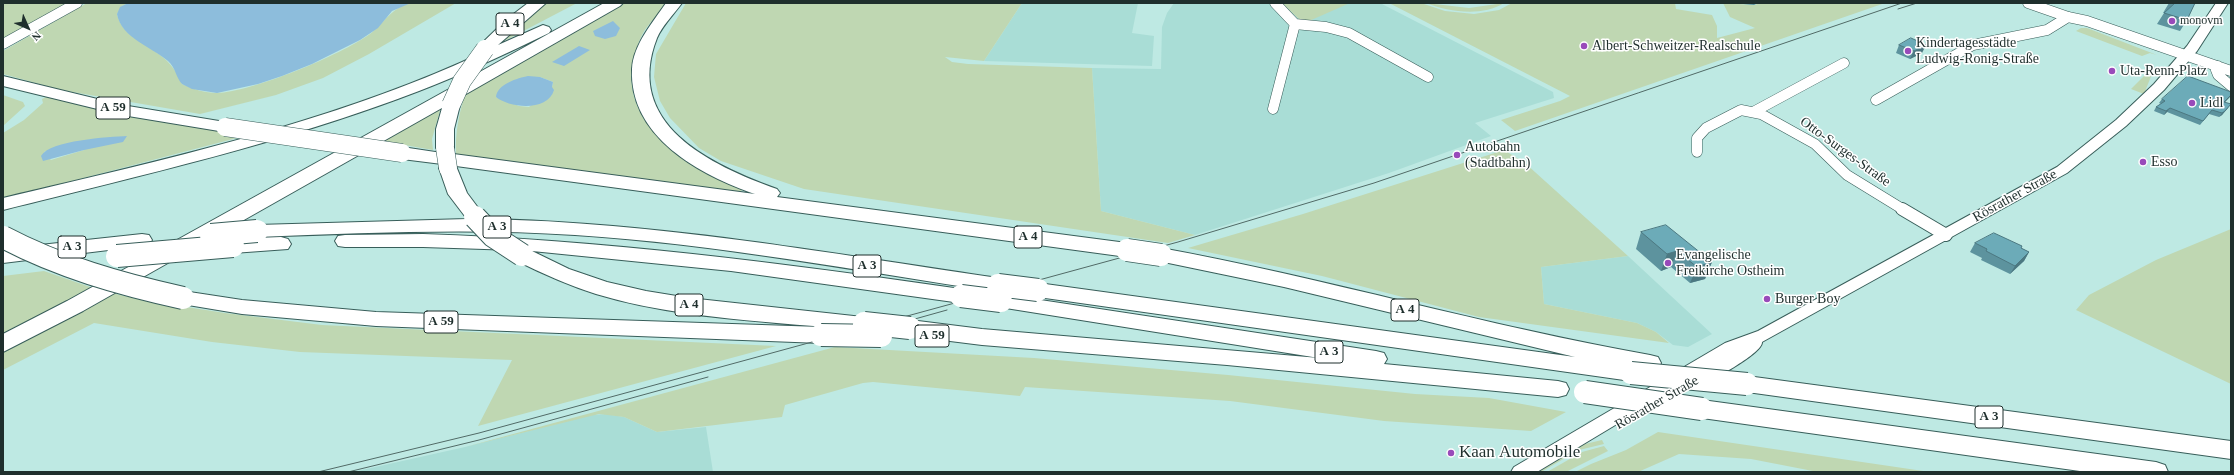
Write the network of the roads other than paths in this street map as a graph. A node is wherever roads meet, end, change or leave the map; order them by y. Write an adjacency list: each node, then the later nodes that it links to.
1 (77, 3): 11 (street)
2 (538, 3): 30 (highway, A 4, bridge)
3 (594, 3): 23 (highway)
4 (615, 3): 31 (highway)
5 (674, 3): 24 (highway, A 4)
6 (1275, 3): 10 (street)
7 (2028, 3): 9 (street)
8 (2222, 3): 12 (main road, Rösrather Straße)
9 (2068, 17): 12 (street); 19 (street)
10 (1294, 24): 16 (street); 20 (street)
11 (3, 44)
12 (2187, 55): 14 (street); 25 (main road, Rösrather Straße)
13 (1844, 63): 21 (street)
14 (2218, 66): 15 (street); 18 (street)
15 (2231, 71)
16 (1428, 77)
17 (3, 81): 24 (highway, A 59, bridge)
18 (2231, 86)
19 (1876, 100)
20 (1273, 109)
21 (1755, 111): 22 (street); 25 (street, Otto-Surges-Straße)
22 (1697, 152)
23 (3, 204)
24 (838, 211): 32 (highway, A 4, bridge)
25 (1946, 235): 35 (main road, Rösrather Straße)
26 (3, 237): 30 (highway, A 59, bridge)
27 (3, 256): 29 (highway, A 3, bridge)
28 (3, 269): 29 (highway, A 3, bridge)
29 (999, 293): 32 (highway, A 3, bridge); 33 (highway, A 3)
30 (982, 337): 33 (highway, A 4)
31 (3, 344)
32 (1641, 368): 34 (highway, A 3, bridge)
33 (1558, 389): 36 (highway, A 3, bridge)
34 (2231, 450)
35 (1520, 472)
36 (2156, 472)

